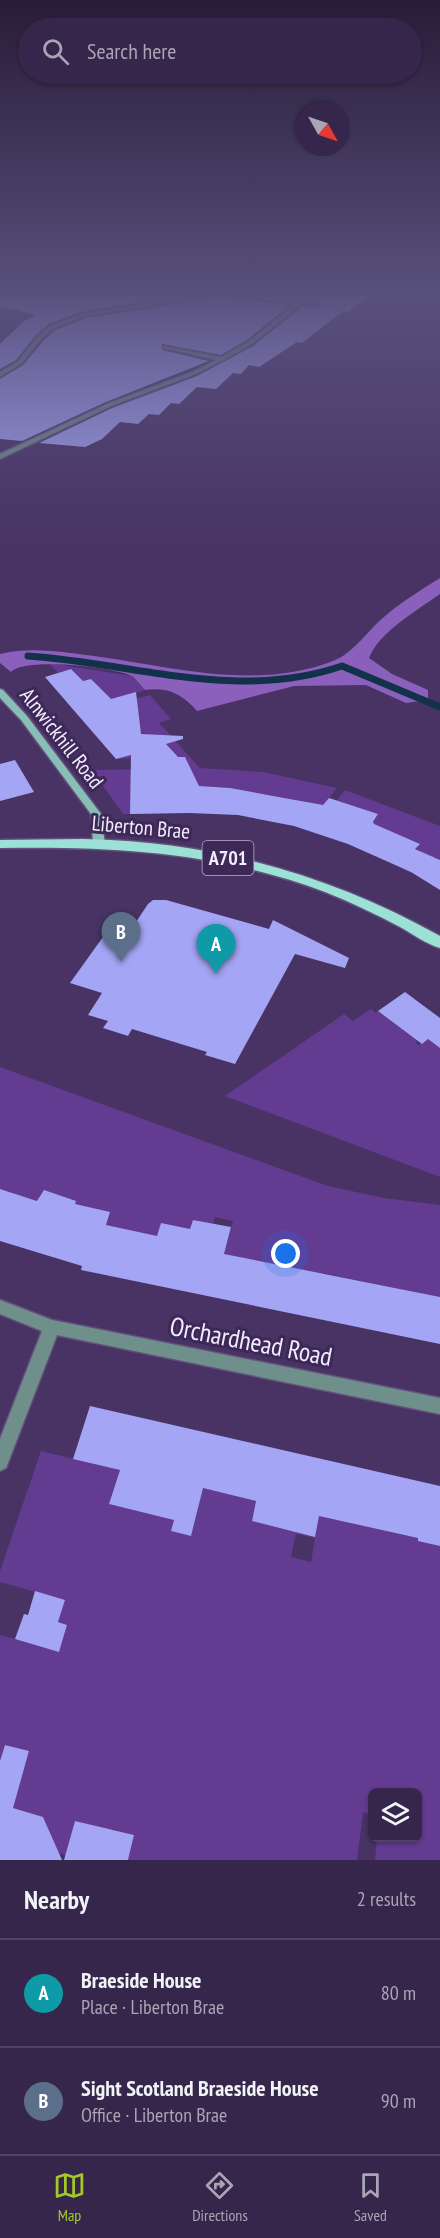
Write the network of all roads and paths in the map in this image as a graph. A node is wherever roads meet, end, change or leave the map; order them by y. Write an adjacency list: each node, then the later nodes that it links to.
1 (184, 377): 2 (street)
2 (0, 457)
3 (0, 692): 5 (street, Alnwickhill Road)
4 (0, 844): 5 (main road, Liberton Brae / A701)
5 (99, 844): 6 (main road, Liberton Brae / A701)
6 (440, 943)
7 (0, 1307): 8 (street, Orchardhead Road)
8 (52, 1326): 9 (street, Orchardhead Road); 10 (street)
9 (440, 1406)
10 (0, 1462)

